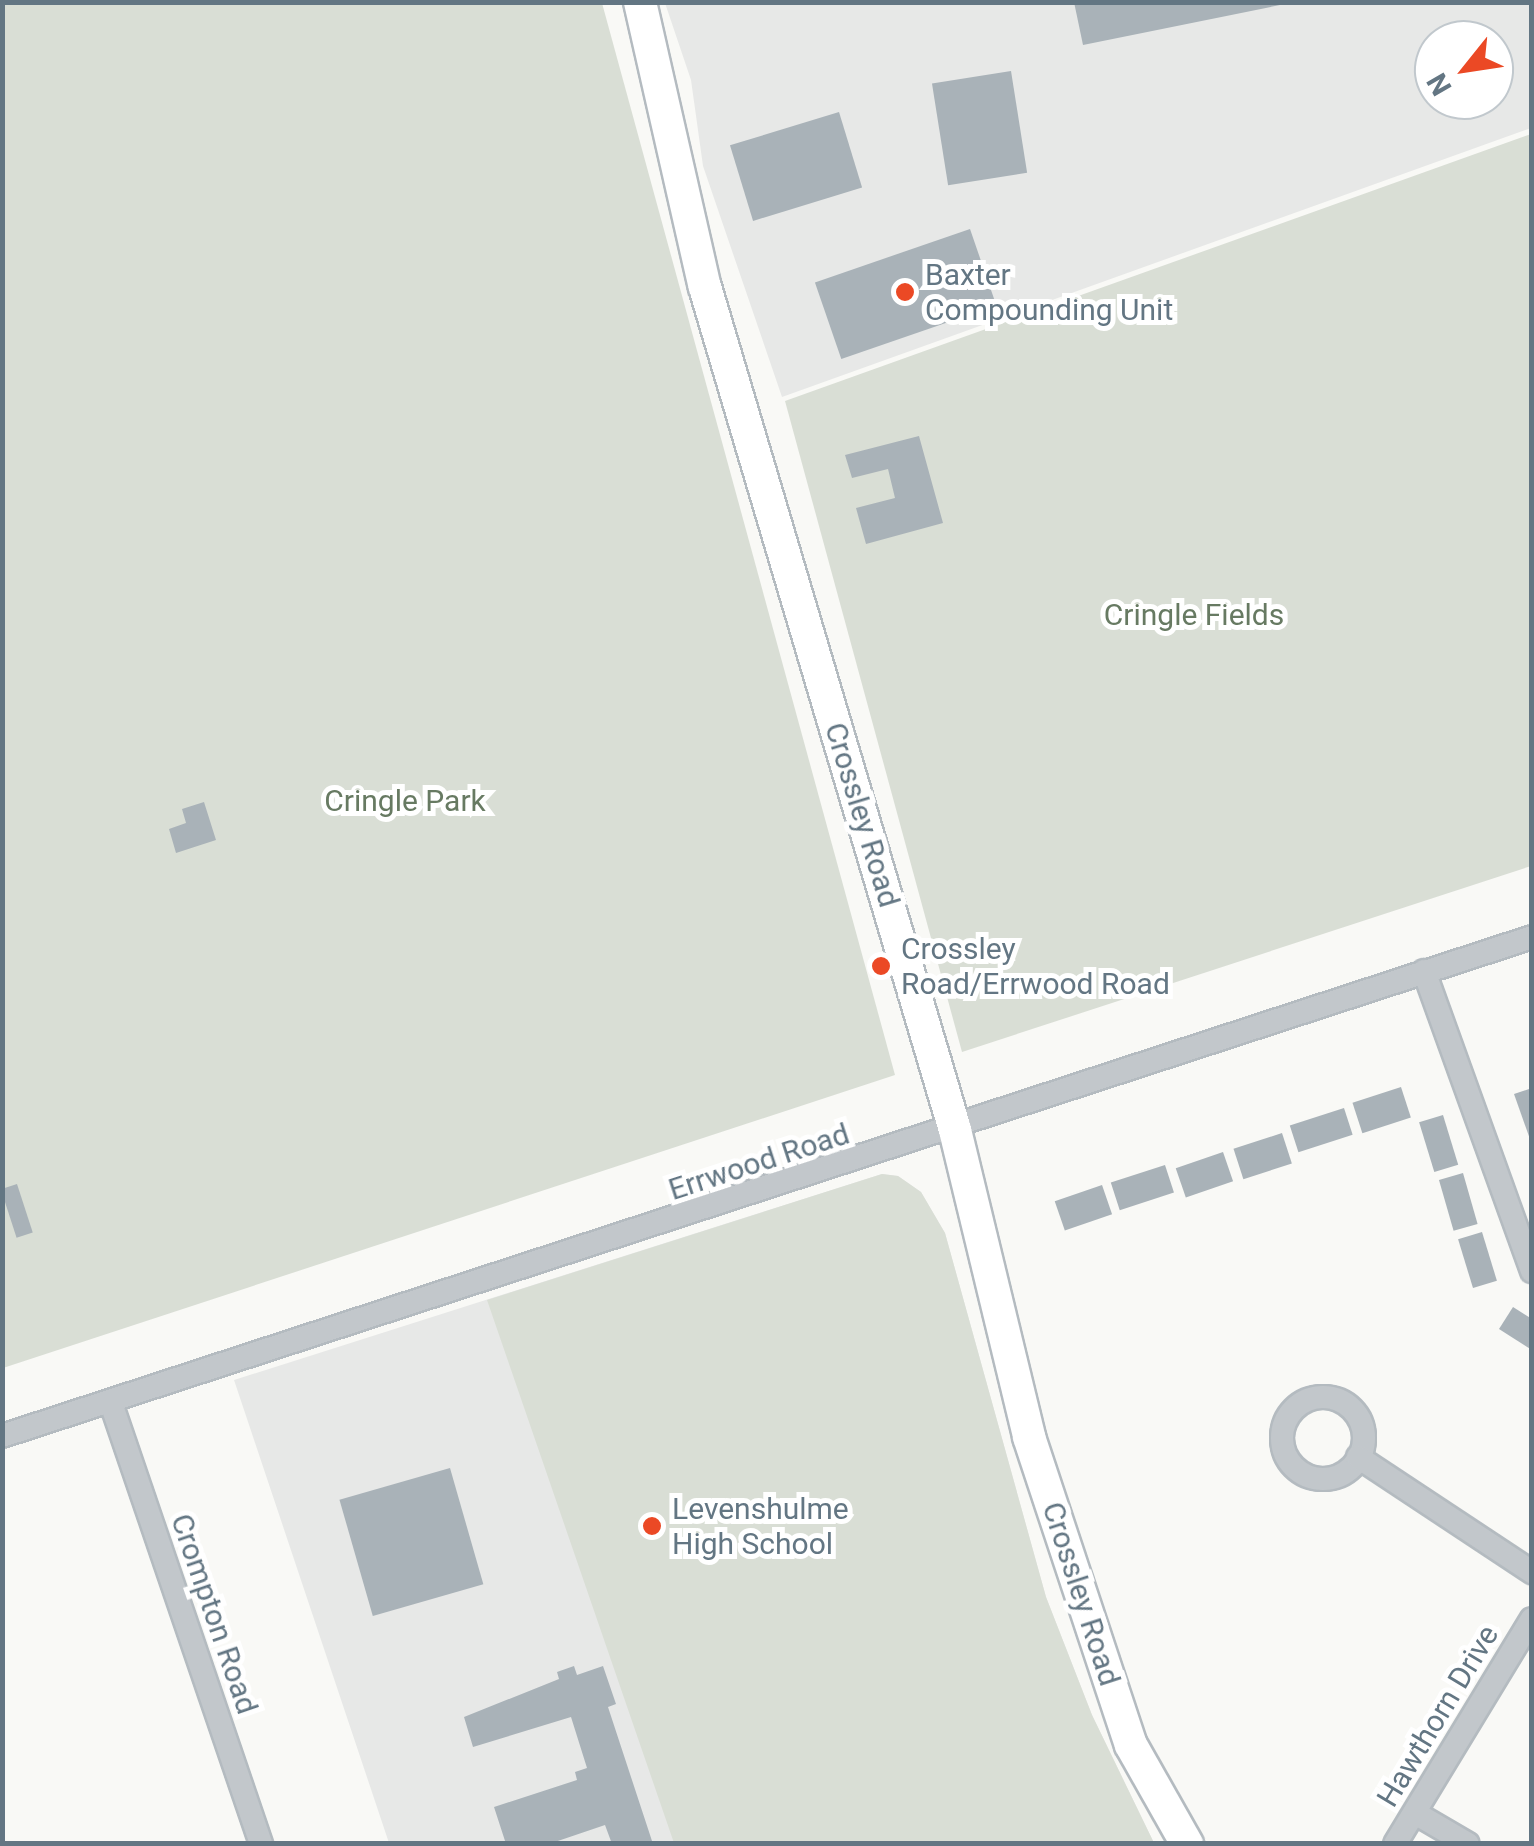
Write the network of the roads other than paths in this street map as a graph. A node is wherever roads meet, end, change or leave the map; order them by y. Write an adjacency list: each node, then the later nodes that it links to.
1 (640, 2): 4 (street, Crossley Road)
2 (1532, 937): 3 (street, Errwood Road)
3 (1424, 972): 4 (street, Errwood Road); 5 (street)
4 (955, 1130): 6 (street, Errwood Road); 13 (street, Crossley Road)
5 (1532, 1271)
6 (112, 1403): 7 (street, Errwood Road); 12 (street, Crompton Road)
7 (2, 1436)
8 (1358, 1457): 9 (street)
9 (1532, 1572)
10 (1532, 1619): 11 (street, Hawthorn Drive)
11 (1414, 1813): 14 (street, Hawthorn Drive); 15 (street)
12 (260, 1844)
13 (1188, 1844)
14 (1395, 1844)
15 (1468, 1844)

